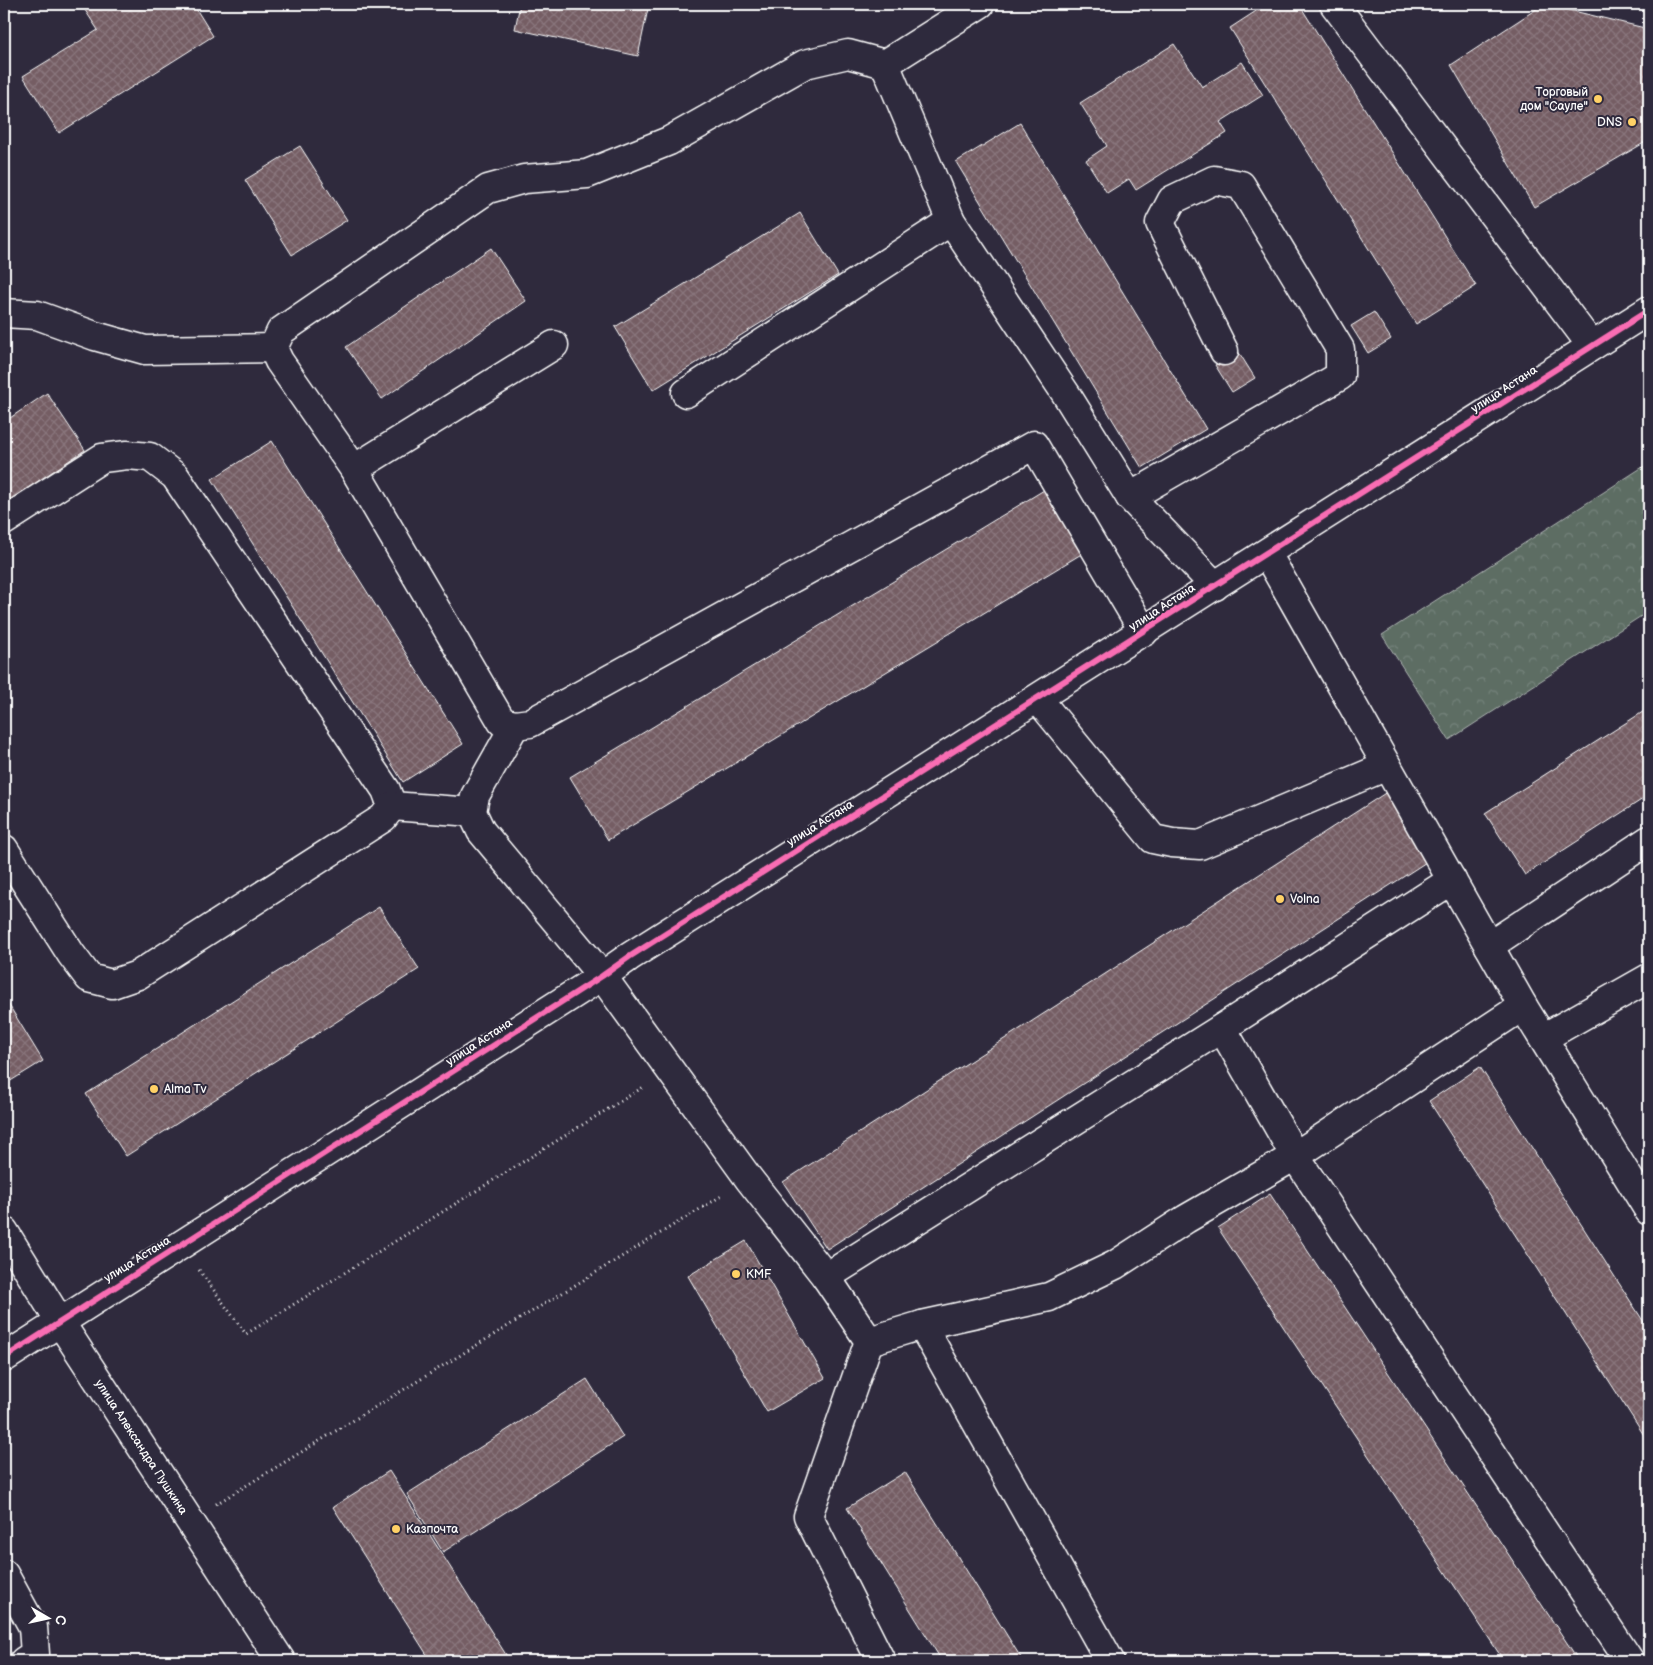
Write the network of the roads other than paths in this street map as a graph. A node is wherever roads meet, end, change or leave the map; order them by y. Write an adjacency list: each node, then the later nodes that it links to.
1 (980, 4): 3 (street)
2 (1334, 4): 8 (street)
3 (885, 64): 4 (street); 9 (street)
4 (951, 221): 11 (street); 13 (street)
5 (1649, 310): 8 (street, улица Астана)
6 (4, 313): 9 (street)
7 (554, 345): 12 (street)
8 (1592, 346): 15 (street, улица Астана)
9 (273, 348): 12 (street)
10 (1224, 352): 13 (street)
11 (686, 393)
12 (354, 469): 19 (street)
13 (1130, 497): 16 (street)
14 (4, 521): 21 (street)
15 (1267, 554): 16 (street, улица Астана); 20 (street)
16 (1215, 586): 17 (street, улица Астана)
17 (1144, 632): 18 (street, улица Астана); 19 (street)
18 (1038, 699): 20 (street); 27 (street, улица Астана)
19 (515, 725): 22 (street)
20 (1387, 766): 25 (street)
21 (392, 806): 22 (street); 24 (street)
22 (472, 812): 27 (street)
23 (1649, 840): 26 (street)
24 (4, 849)
25 (1452, 880): 26 (street); 30 (street)
26 (1489, 946): 29 (street)
27 (602, 976): 35 (street); 36 (street, улица Астана)
28 (1649, 978): 31 (street)
29 (1523, 1006): 31 (street); 32 (street)
30 (1222, 1028): 32 (street); 35 (street)
31 (1543, 1038): 33 (street)
32 (1295, 1156): 37 (street); 45 (street)
33 (1649, 1211)
34 (4, 1231): 36 (street, улица Александра Пушкина)
35 (826, 1277): 38 (street)
36 (60, 1322): 39 (street, улица Астана); 42 (street, улица Александра Пушкина)
37 (922, 1325): 38 (street); 44 (street)
38 (868, 1341): 43 (street)
39 (4, 1358)
40 (4, 1574): 41 (street)
41 (24, 1661)
42 (281, 1661)
43 (881, 1661)
44 (1110, 1661)
45 (1630, 1661)

